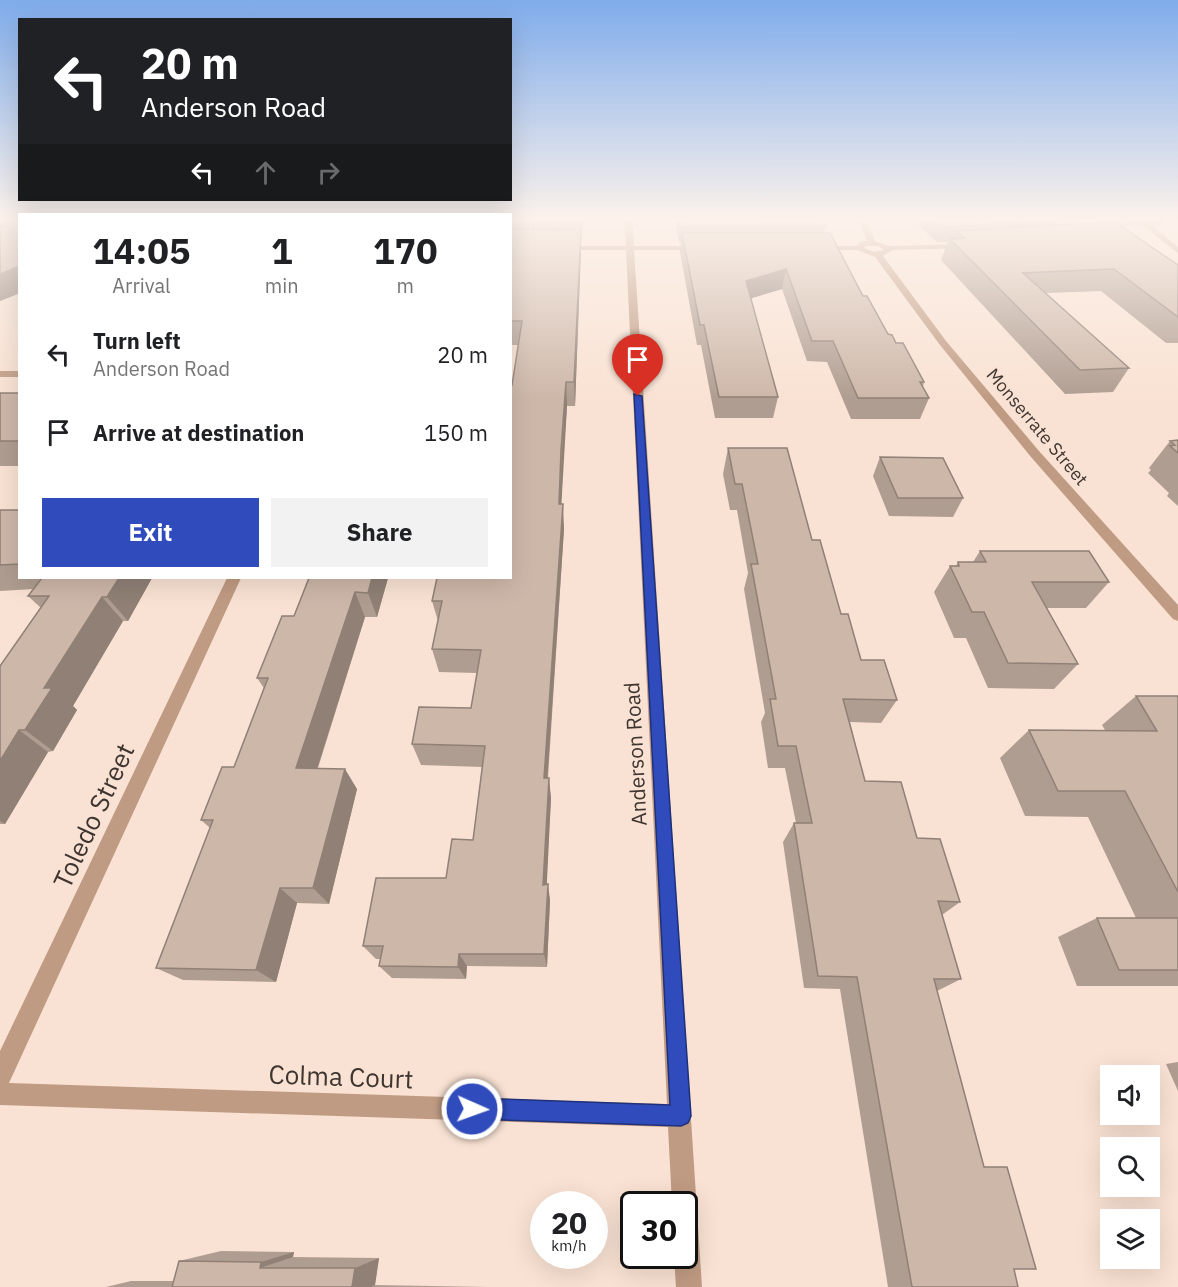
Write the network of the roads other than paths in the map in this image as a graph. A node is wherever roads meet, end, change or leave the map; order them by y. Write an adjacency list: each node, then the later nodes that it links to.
1 (631, 279): 9 (street, Anderson Road)
2 (901, 279): 6 (street, Monserrate Street)
3 (0, 374): 4 (street)
4 (18, 374)
5 (234, 579): 7 (street, Toledo Street)
6 (1178, 615)
7 (0, 1076)
8 (0, 1094): 9 (street, Colma Court)
9 (681, 1116): 10 (street, Anderson Road)
10 (688, 1287)

